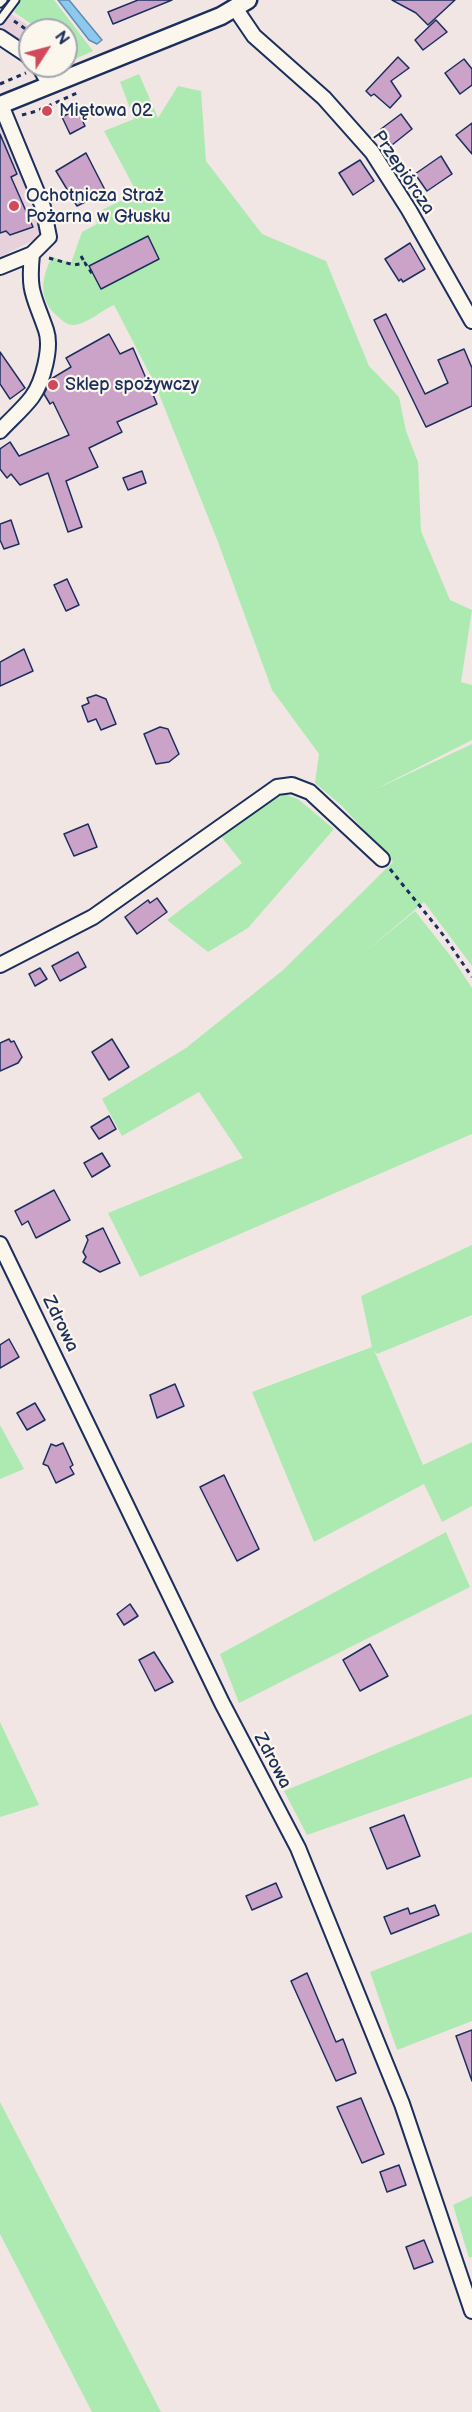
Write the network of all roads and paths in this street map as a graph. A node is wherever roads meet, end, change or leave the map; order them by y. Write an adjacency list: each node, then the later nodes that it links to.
1 (15, 0): 3 (lane)
2 (242, 4): 9 (street); 16 (street, Przepiórcza)
3 (0, 20)
4 (0, 37): 5 (street)
5 (18, 49)
6 (18, 76): 8 (path)
7 (46, 78): 9 (street)
8 (0, 84)
9 (50, 85): 10 (street)
10 (0, 105): 11 (street)
11 (32, 254): 13 (path); 14 (street); 17 (street)
12 (81, 256): 13 (path)
13 (85, 263): 15 (path)
14 (0, 267)
15 (93, 275)
16 (472, 321)
17 (0, 431)
18 (382, 859): 19 (street); 20 (path)
19 (0, 965)
20 (472, 977)
21 (0, 1244): 22 (street, Zdrowa)
22 (472, 2312)

